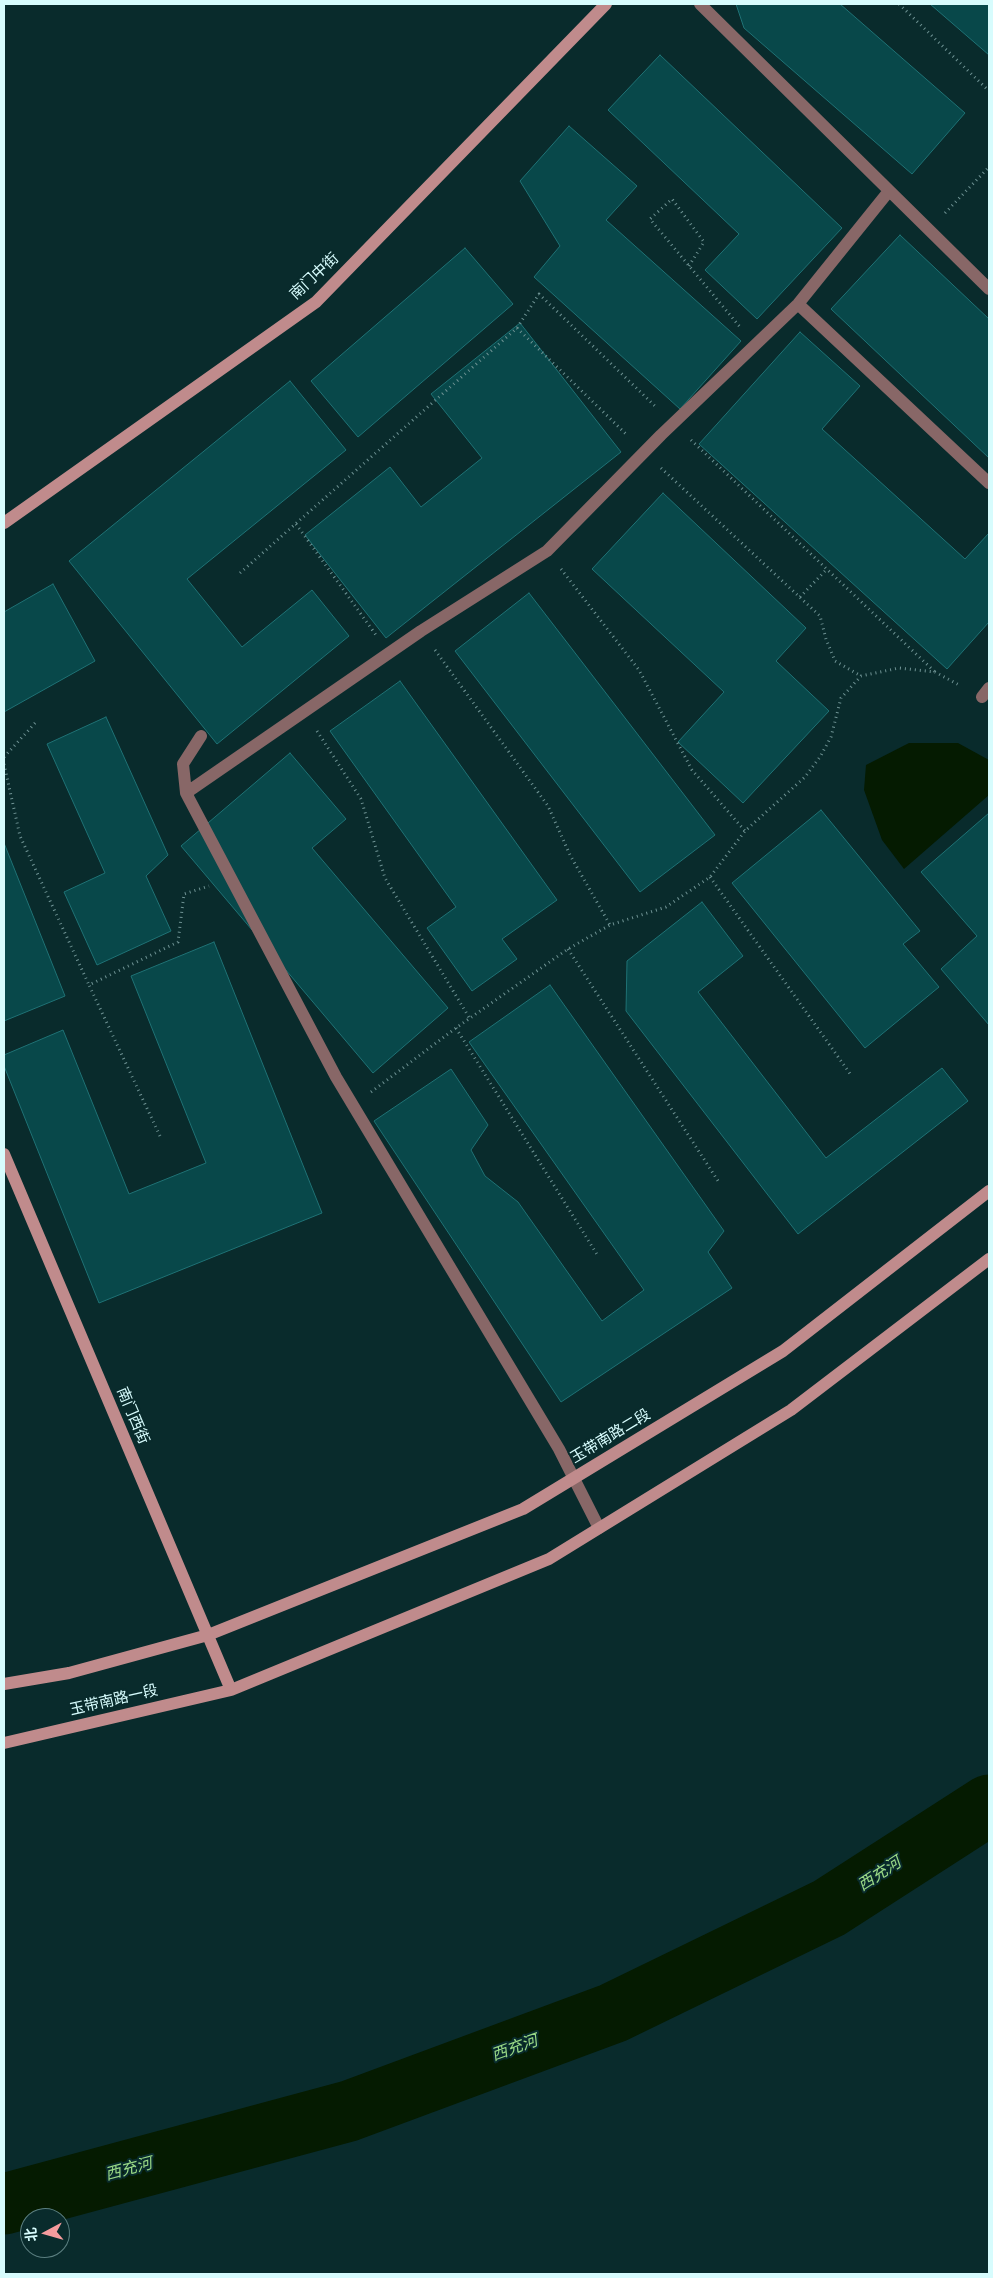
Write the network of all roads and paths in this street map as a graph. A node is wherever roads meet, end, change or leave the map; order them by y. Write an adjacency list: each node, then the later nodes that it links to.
1 (606, 4): 16 (main road, 南门中街)
2 (700, 4): 6 (street)
3 (899, 4): 4 (path)
4 (989, 91)
5 (989, 167): 7 (path)
6 (889, 191): 7 (street); 10 (street)
7 (929, 230): 9 (street)
8 (689, 266): 12 (path)
9 (989, 289)
10 (798, 304): 12 (street); 15 (street)
11 (517, 328): 13 (path); 14 (path); 17 (path)
12 (755, 345): 13 (street)
13 (673, 423): 14 (street); 19 (path)
14 (644, 452): 18 (street); 21 (path)
15 (989, 482)
16 (4, 523)
17 (296, 524): 20 (path); 23 (path)
18 (547, 550): 22 (street); 33 (path)
19 (827, 570): 21 (path); 24 (path)
20 (240, 573)
21 (800, 597): 25 (path)
22 (421, 631): 23 (street); 36 (path)
23 (390, 654): 27 (street)
24 (935, 672): 25 (path); 26 (path)
25 (861, 676): 33 (path)
26 (985, 692)
27 (305, 713): 32 (street); 39 (path)
28 (36, 721): 30 (path)
29 (202, 736): 32 (street)
30 (4, 757)
31 (4, 764): 38 (path)
32 (186, 793): 35 (street)
33 (745, 832): 34 (path)
34 (710, 877): 36 (path); 41 (path)
35 (231, 878): 38 (path); 42 (street)
36 (610, 925): 37 (path)
37 (568, 949): 39 (path); 45 (path)
38 (89, 985): 43 (path)
39 (470, 1018): 40 (path)
40 (456, 1028): 42 (path); 47 (path)
41 (851, 1075)
42 (353, 1106): 49 (street)
43 (160, 1136)
44 (4, 1154): 51 (main road, 南门西街)
45 (720, 1184)
46 (989, 1191): 49 (main road, 玉带南路二段)
47 (598, 1256)
48 (989, 1259): 50 (main road)
49 (575, 1478): 50 (street); 51 (main road, 玉带南路二段)
50 (599, 1528): 53 (main road)
51 (208, 1635): 52 (main road); 53 (main road, 南门西街)
52 (4, 1684)
53 (231, 1690): 54 (main road, 玉带南路一段)
54 (4, 1743)

